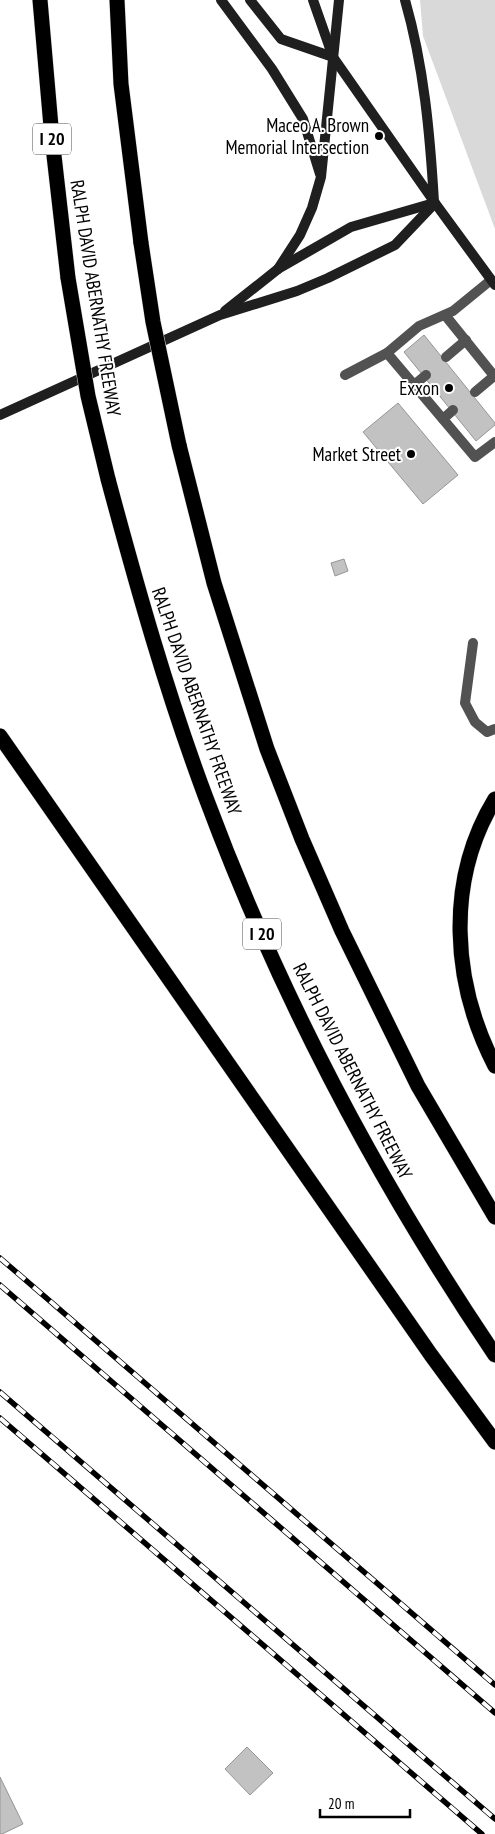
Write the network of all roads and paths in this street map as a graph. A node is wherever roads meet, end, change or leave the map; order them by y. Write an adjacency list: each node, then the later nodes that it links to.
1 (40, 0): 33 (highway, RALPH DAVID ABERNATHY FREEWAY / I 20, bridge)
2 (117, 0): 32 (highway, bridge)
3 (222, 0): 9 (main road)
4 (250, 0): 8 (main road)
5 (313, 0): 8 (main road)
6 (339, 0): 8 (main road)
7 (405, 0): 10 (main road)
8 (333, 56): 9 (main road); 10 (main road)
9 (321, 177): 11 (main road)
10 (434, 203): 11 (main road); 12 (main road); 13 (main road)
11 (278, 268): 13 (main road)
12 (493, 283): 14 (lane)
13 (220, 315): 24 (main road)
14 (445, 315): 15 (lane); 16 (lane)
15 (466, 340): 17 (lane); 20 (lane)
16 (387, 353): 18 (lane); 21 (lane)
17 (446, 357)
18 (345, 375)
19 (426, 375): 21 (lane)
20 (495, 377): 22 (lane)
21 (414, 385): 25 (lane)
22 (475, 392)
23 (453, 410): 25 (lane)
24 (0, 415)
25 (443, 418): 26 (lane)
26 (495, 442)
27 (473, 643): 28 (lane)
28 (495, 729)
29 (0, 736): 34 (highway)
30 (495, 799): 31 (highway)
31 (495, 1066)
32 (495, 1217)
33 (495, 1355)
34 (495, 1442)

